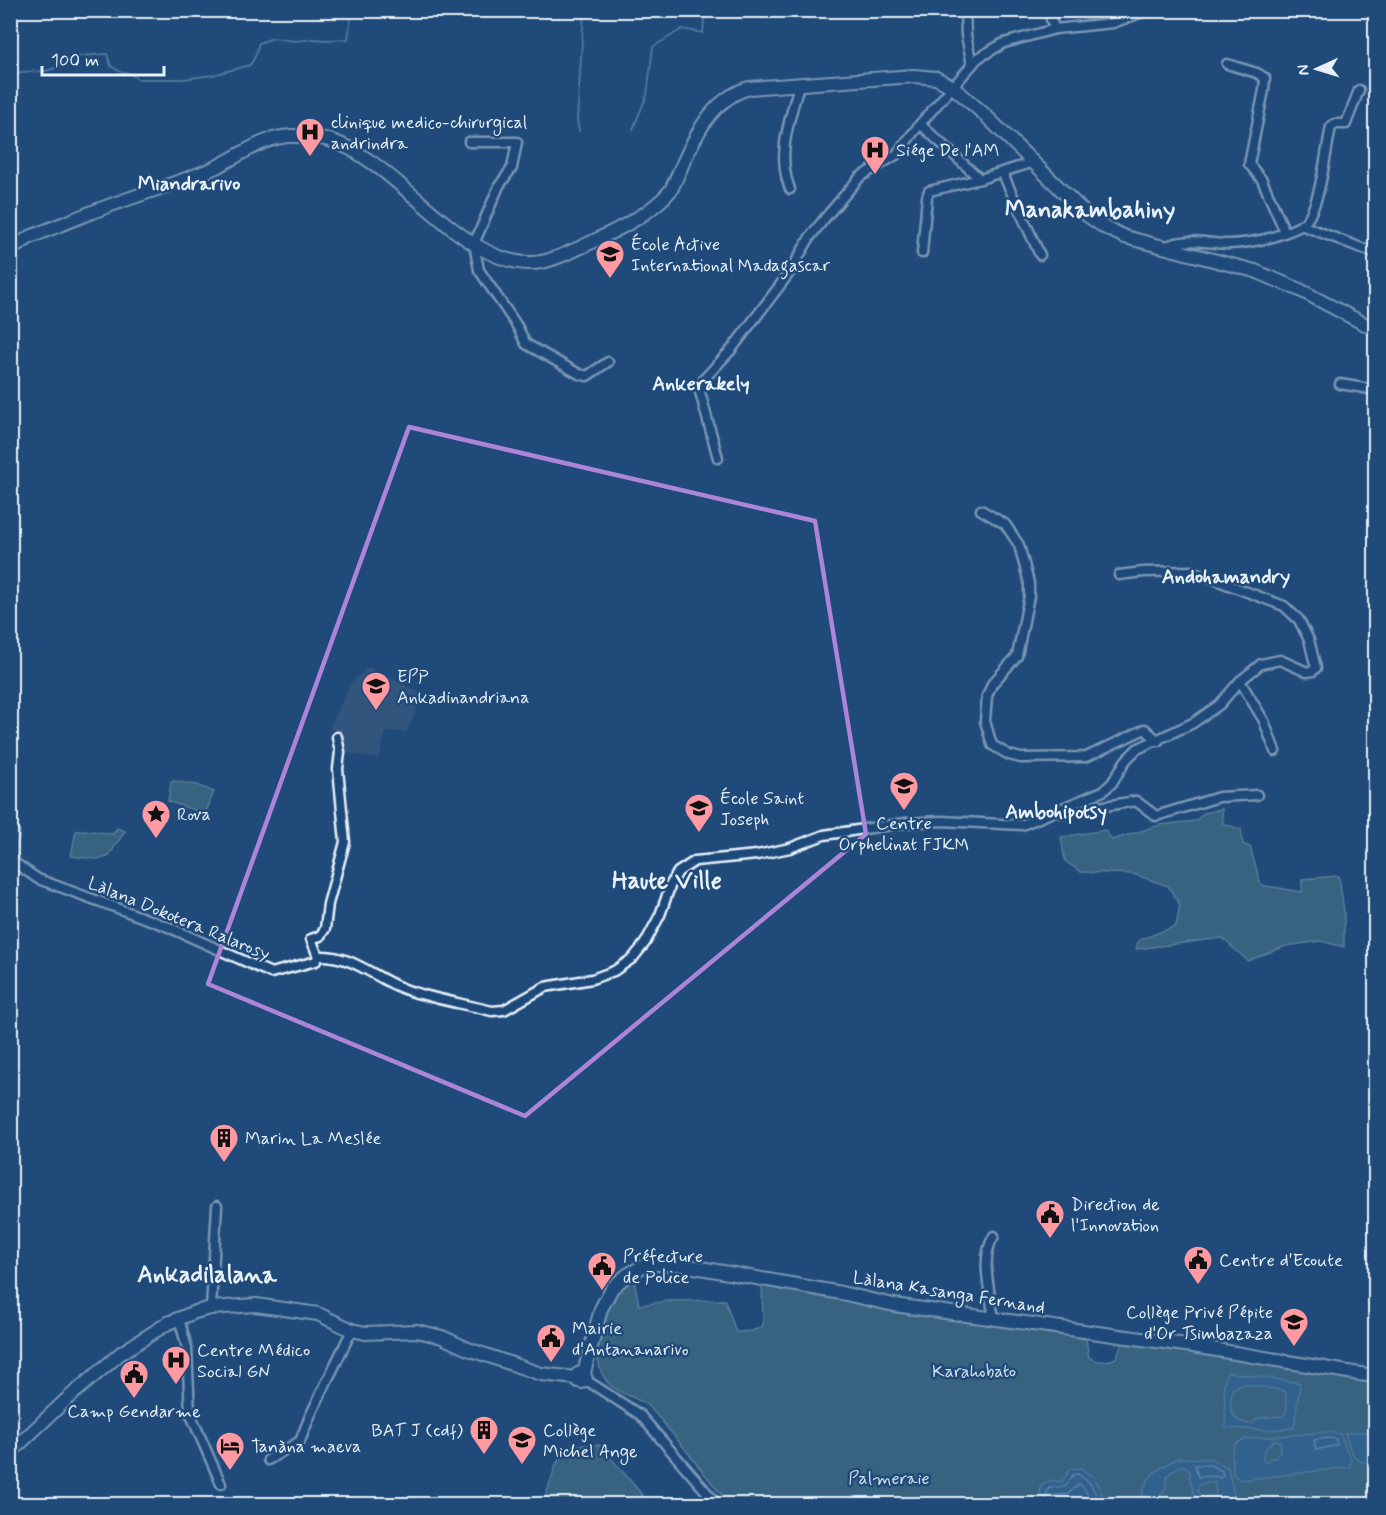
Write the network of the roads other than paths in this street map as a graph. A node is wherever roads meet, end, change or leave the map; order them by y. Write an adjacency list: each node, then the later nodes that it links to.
1 (965, 10): 6 (street)
2 (1052, 10): 4 (street)
3 (1149, 10): 4 (street)
4 (1056, 29): 6 (street)
5 (1227, 64): 17 (street)
6 (972, 65): 8 (street)
7 (799, 85): 8 (street); 15 (street); 18 (street)
8 (953, 87): 10 (street); 12 (street)
9 (1359, 90): 16 (street)
10 (920, 124): 14 (street); 28 (street)
11 (469, 142): 18 (street)
12 (1034, 162): 13 (street); 19 (street)
13 (1002, 172): 14 (street); 23 (street)
14 (980, 179): 22 (street)
15 (790, 189)
16 (1301, 225): 17 (street); 21 (street)
17 (1285, 232): 19 (street)
18 (474, 244): 20 (street); 25 (street)
19 (1163, 247): 24 (street)
20 (10, 250)
21 (1372, 252)
22 (922, 253)
23 (1040, 255)
24 (1376, 330)
25 (608, 362)
26 (1340, 384): 27 (street)
27 (1376, 390)
28 (718, 458)
29 (981, 510): 33 (street)
30 (1119, 575): 31 (street)
31 (1240, 681): 33 (street); 34 (street)
32 (337, 737): 38 (street)
33 (1158, 741): 36 (street)
34 (1275, 751)
35 (1257, 795): 36 (street)
36 (1051, 814): 38 (street)
37 (10, 831): 38 (street, Làlana Dokotera Ralarosy)
38 (318, 956)
39 (217, 1206): 41 (street)
40 (994, 1236): 43 (street)
41 (212, 1308): 42 (street); 44 (street)
42 (179, 1318): 47 (street); 49 (street)
43 (994, 1320): 45 (street, Làlana Kasanga Fernand); 46 (street, Làlana Kasanga Fernand)
44 (352, 1330): 46 (street); 48 (street)
45 (1376, 1374)
46 (582, 1377): 50 (street)
47 (10, 1453)
48 (268, 1460)
49 (221, 1484)
50 (717, 1504)

